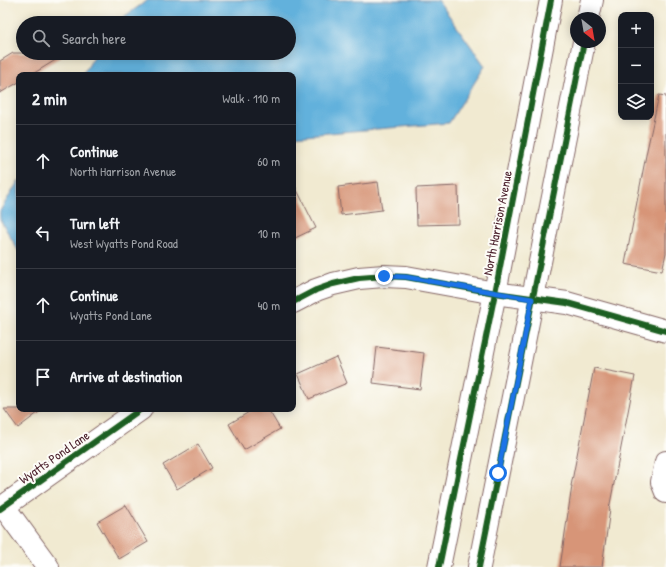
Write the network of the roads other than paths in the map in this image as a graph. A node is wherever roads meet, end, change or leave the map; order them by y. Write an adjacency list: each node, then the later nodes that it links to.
1 (551, 0): 5 (main road, North Harrison Avenue)
2 (592, 0): 3 (main road)
3 (589, 12)
4 (583, 48): 6 (main road)
5 (495, 293): 6 (main road); 7 (main road); 14 (main road, North Harrison Avenue)
6 (532, 299): 8 (main road); 15 (main road)
7 (296, 300)
8 (666, 331)
9 (136, 412): 12 (main road, Wyatts Pond Lane)
10 (666, 462): 11 (main road)
11 (666, 492)
12 (2, 508): 13 (main road)
13 (48, 567)
14 (439, 567)
15 (479, 567)

